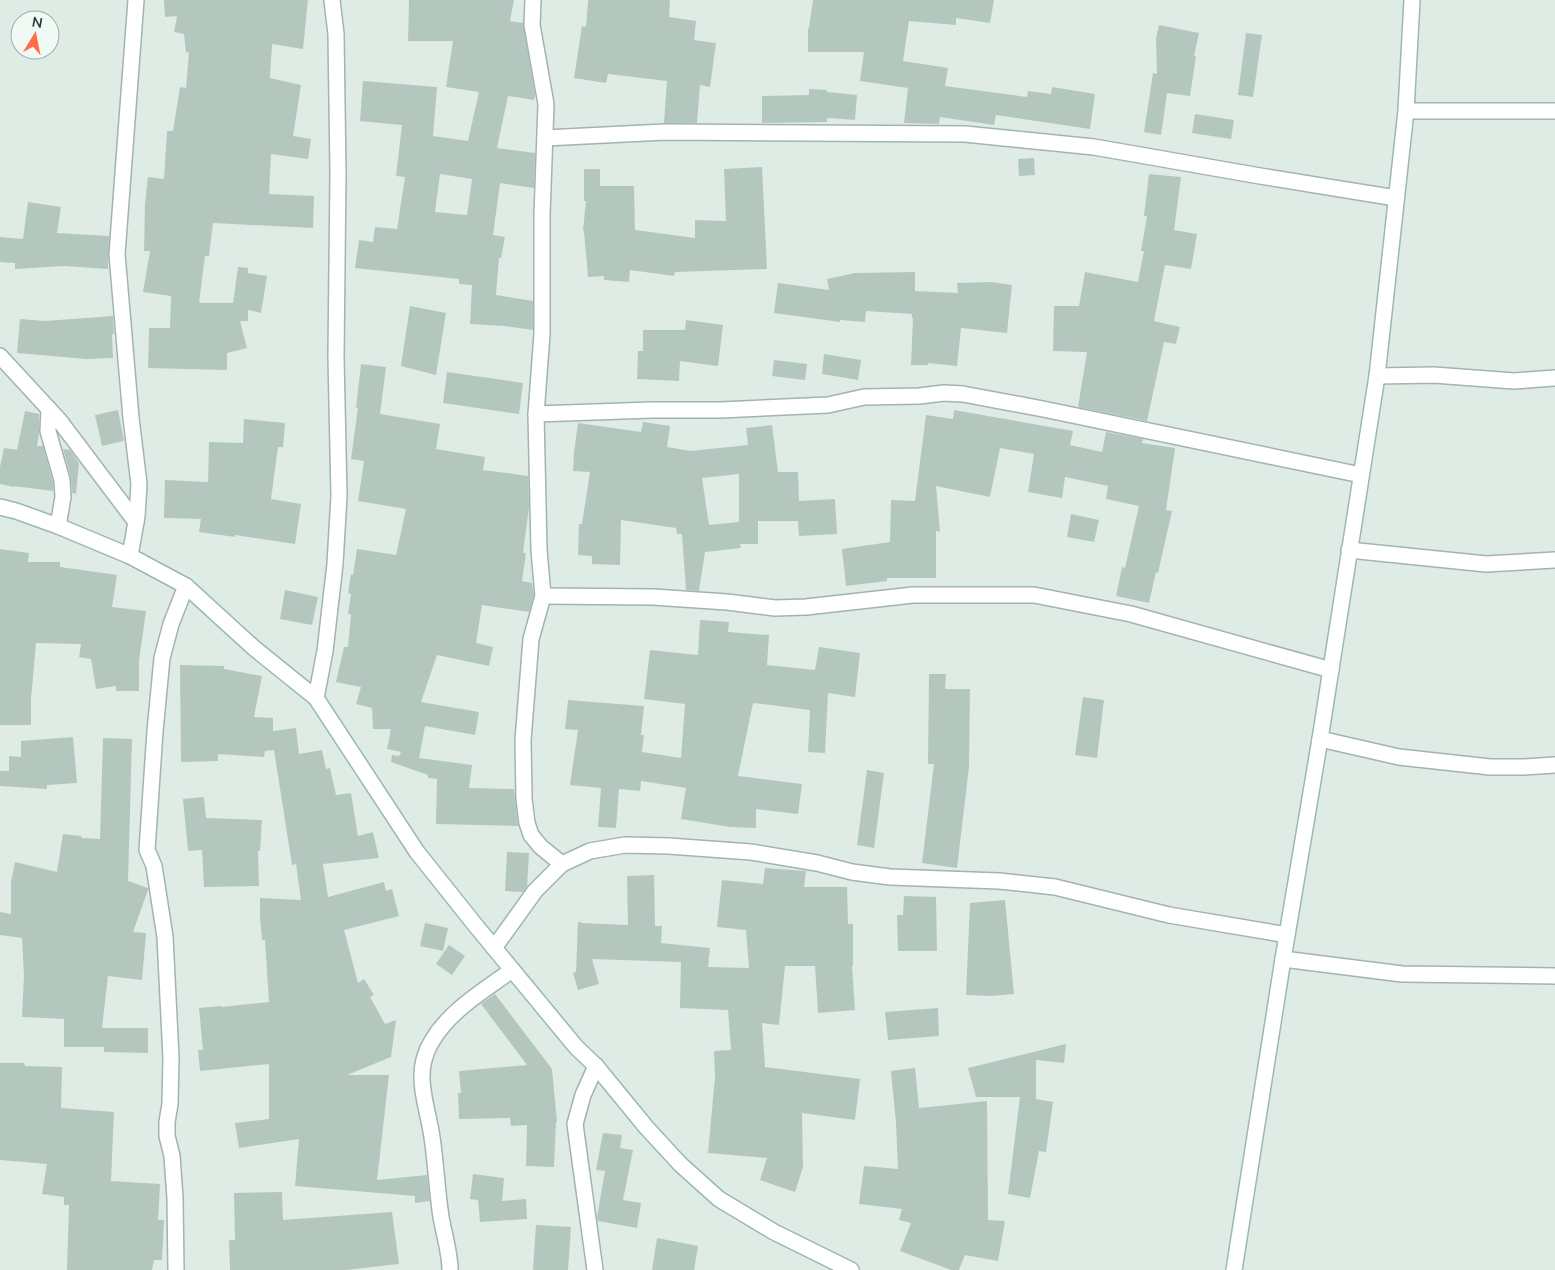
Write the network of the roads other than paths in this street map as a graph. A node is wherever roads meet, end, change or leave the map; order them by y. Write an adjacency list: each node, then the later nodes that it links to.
1 (136, 0): 16 (street)
2 (332, 0): 24 (street)
3 (533, 0): 7 (street)
4 (1412, 0): 5 (street)
5 (1406, 111): 6 (street); 8 (street)
6 (1555, 111)
7 (545, 138): 8 (street); 13 (street)
8 (1396, 198): 10 (street)
9 (0, 356): 12 (street)
10 (1377, 376): 11 (street); 14 (street)
11 (1555, 378)
12 (49, 409): 16 (street); 17 (street)
13 (536, 414): 14 (street); 22 (street)
14 (1361, 475): 18 (street)
15 (0, 507): 17 (street)
16 (136, 522): 19 (street)
17 (58, 526): 19 (street)
18 (1350, 550): 20 (street); 23 (street)
19 (130, 556): 21 (street)
20 (1555, 560)
21 (186, 586): 24 (street); 34 (street)
22 (543, 596): 23 (street); 27 (street)
23 (1331, 670): 25 (street)
24 (316, 698): 29 (street)
25 (1320, 739): 26 (street); 28 (street)
26 (1555, 765)
27 (562, 864): 28 (street); 29 (street)
28 (1288, 935): 30 (street)
29 (494, 948): 31 (street)
30 (1282, 959): 32 (street); 38 (street)
31 (512, 970): 33 (street); 35 (street)
32 (1555, 976)
33 (596, 1066): 36 (street); 37 (street)
34 (176, 1270)
35 (450, 1270)
36 (595, 1270)
37 (851, 1270)
38 (1234, 1270)

